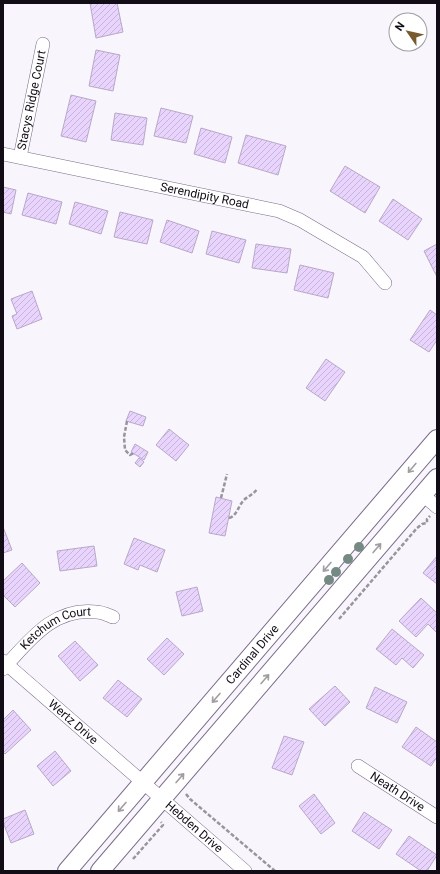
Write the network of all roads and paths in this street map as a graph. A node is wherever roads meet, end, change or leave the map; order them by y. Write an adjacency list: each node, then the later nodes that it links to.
1 (43, 44): 3 (street, Stacys Ridge Court)
2 (3, 154): 3 (street, Serendipity Road)
3 (20, 157): 4 (street, Serendipity Road)
4 (385, 284)
5 (127, 421): 7 (path)
6 (437, 439): 18 (main road, Cardinal Drive, one-way to 18)
7 (134, 453)
8 (227, 474): 12 (path)
9 (437, 478): 11 (main road, Cardinal Drive)
10 (257, 489): 14 (path)
11 (423, 495): 13 (street); 20 (main road, Cardinal Drive, one-way to 11)
12 (221, 498)
13 (437, 507)
14 (229, 518)
15 (113, 617): 16 (street, Ketchum Court)
16 (4, 665): 18 (street, Wertz Drive)
17 (358, 766): 21 (street, Neath Drive)
18 (143, 783): 20 (street, Hebden Drive); 24 (main road, Cardinal Drive, one-way to 24)
19 (186, 792): 27 (path)
20 (162, 799): 25 (main road, Cardinal Drive); 26 (street, Hebden Drive)
21 (437, 817)
22 (161, 822): 23 (path)
23 (131, 860)
24 (67, 871)
25 (100, 871)
26 (245, 871)
27 (276, 871)

